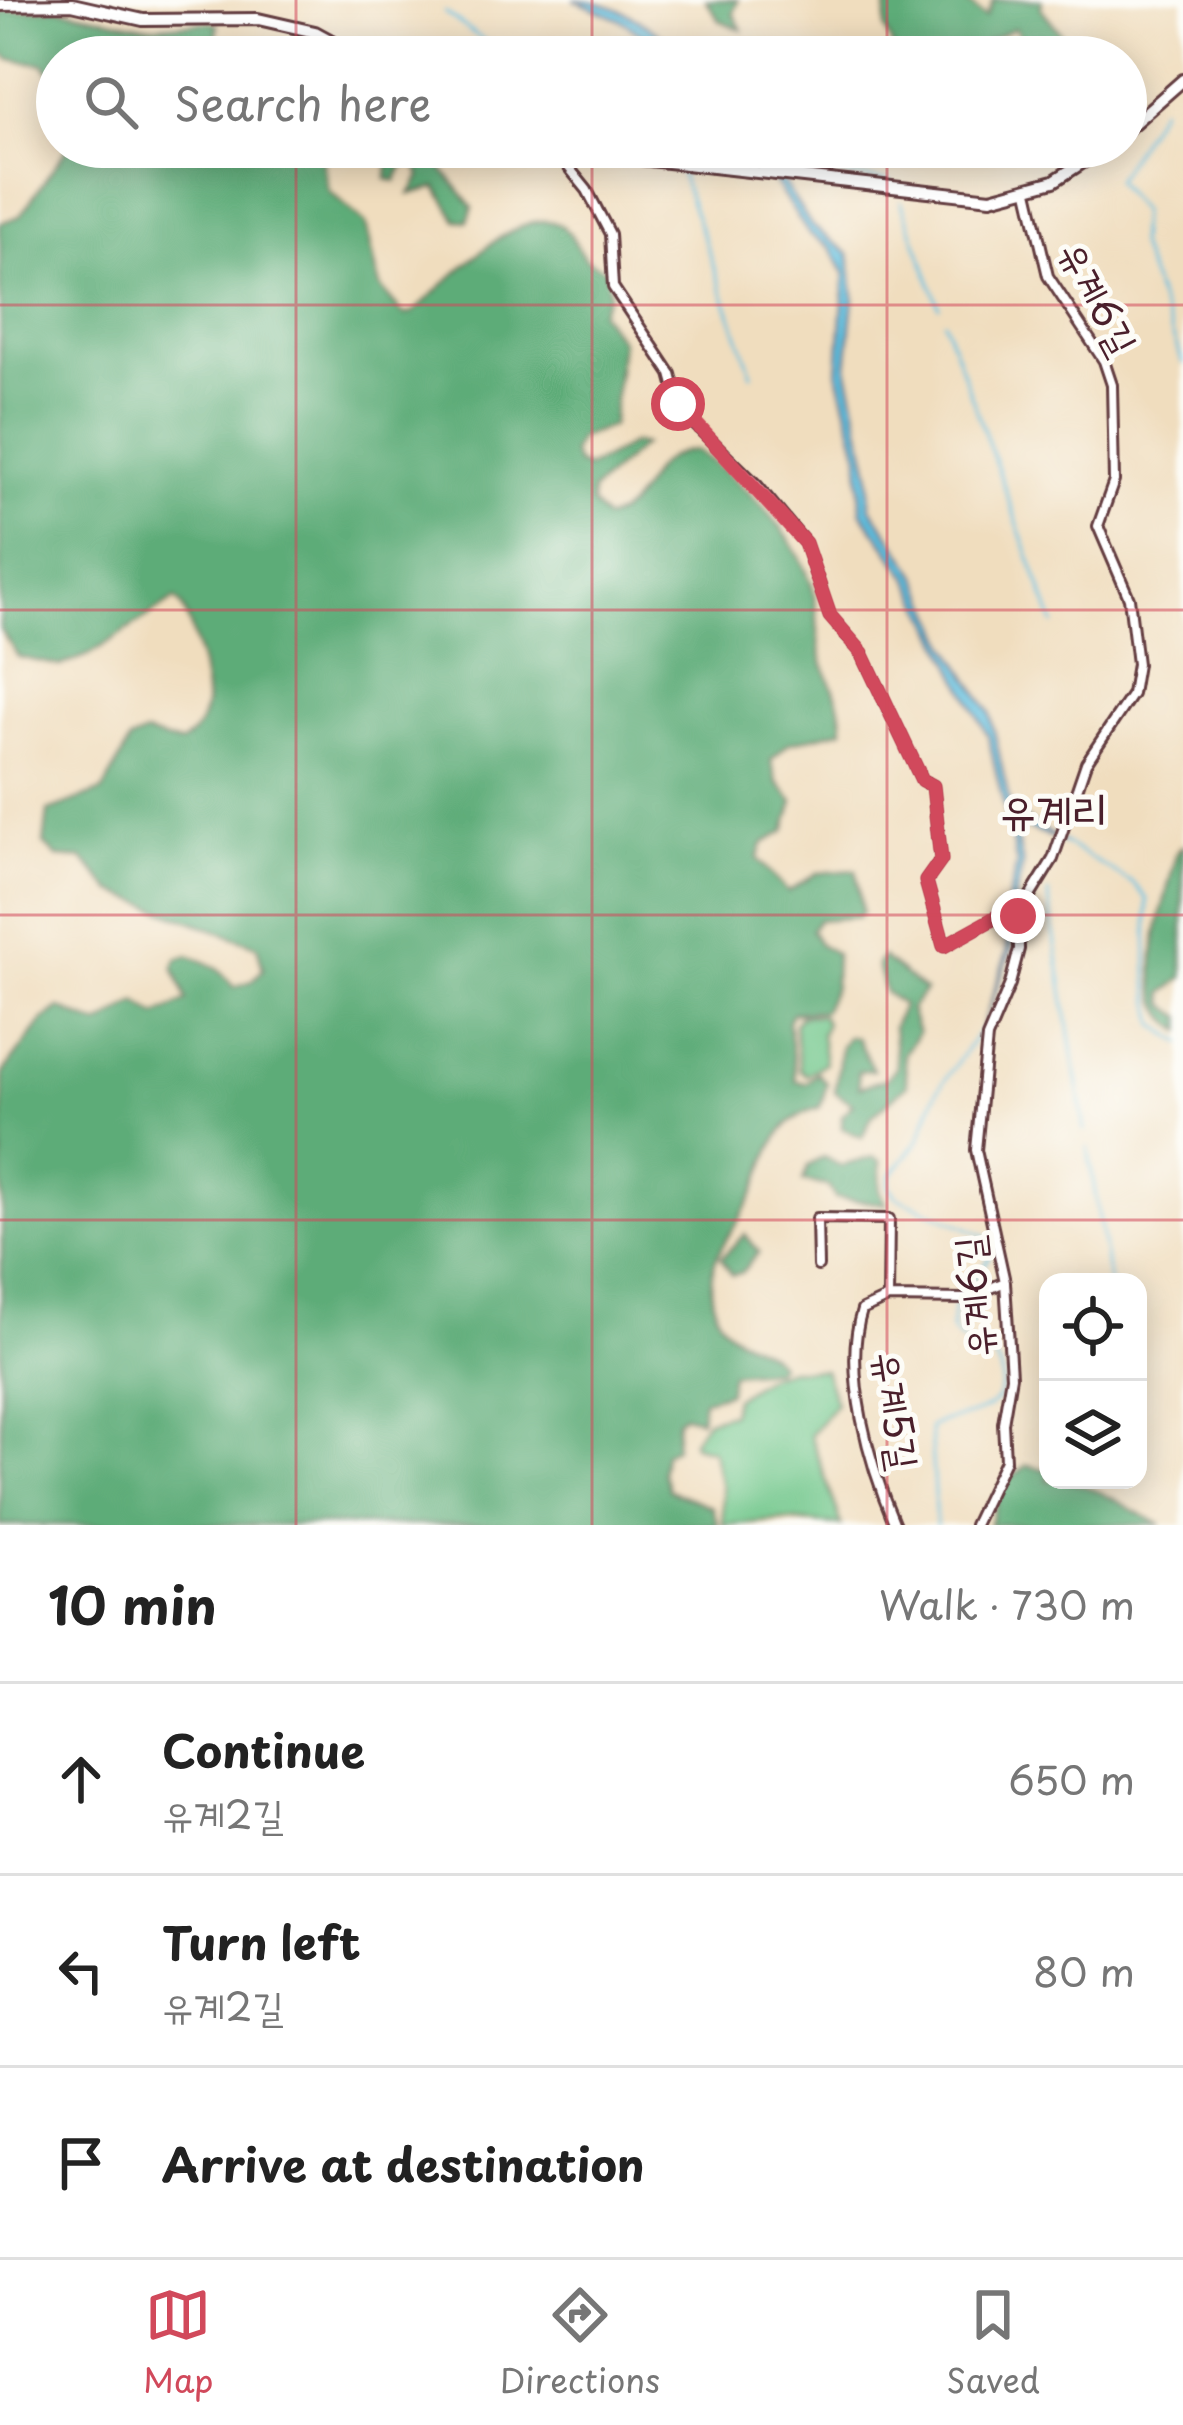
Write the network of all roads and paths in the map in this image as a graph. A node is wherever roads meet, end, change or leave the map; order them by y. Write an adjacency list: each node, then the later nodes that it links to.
1 (0, 5): 2 (street)
2 (322, 36)
3 (1183, 80): 4 (street)
4 (1147, 112)
5 (569, 168): 9 (street)
6 (708, 168): 8 (street)
7 (1077, 168): 8 (street)
8 (1028, 190): 9 (street, 유계6길)
9 (1018, 916): 11 (street, 유계6길)
10 (818, 1266): 12 (street)
11 (1005, 1282): 12 (street, 유계5길); 14 (street, 유계6길)
12 (888, 1298): 13 (street, 유계5길)
13 (895, 1525)
14 (974, 1525)

